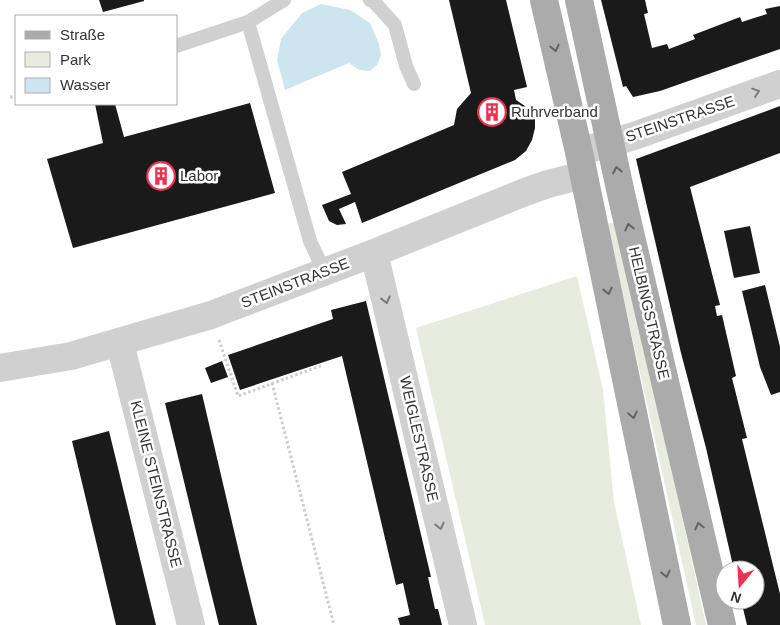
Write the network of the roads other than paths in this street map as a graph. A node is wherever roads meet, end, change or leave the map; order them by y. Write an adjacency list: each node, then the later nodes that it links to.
1 (284, 0): 5 (lane)
2 (370, 0): 7 (lane)
3 (544, 0): 10 (main road, one-way to 10)
4 (579, 0): 9 (main road, HELBINGSTRASSE)
5 (248, 22): 6 (lane); 12 (lane)
6 (178, 45)
7 (414, 84)
8 (780, 84): 9 (street, STEINSTRASSE, one-way to 8)
9 (611, 143): 10 (street, STEINSTRASSE); 18 (main road, HELBINGSTRASSE, one-way to 9)
10 (581, 164): 11 (street, STEINSTRASSE); 17 (main road, one-way to 17)
11 (374, 253): 12 (street, STEINSTRASSE); 16 (street, WEIGLESTRASSE, one-way to 16)
12 (324, 271): 13 (street, STEINSTRASSE)
13 (120, 343): 14 (street, STEINSTRASSE); 15 (street, KLEINE STEINSTRASSE)
14 (0, 368)
15 (191, 625)
16 (463, 625)
17 (677, 625)
18 (722, 625)

